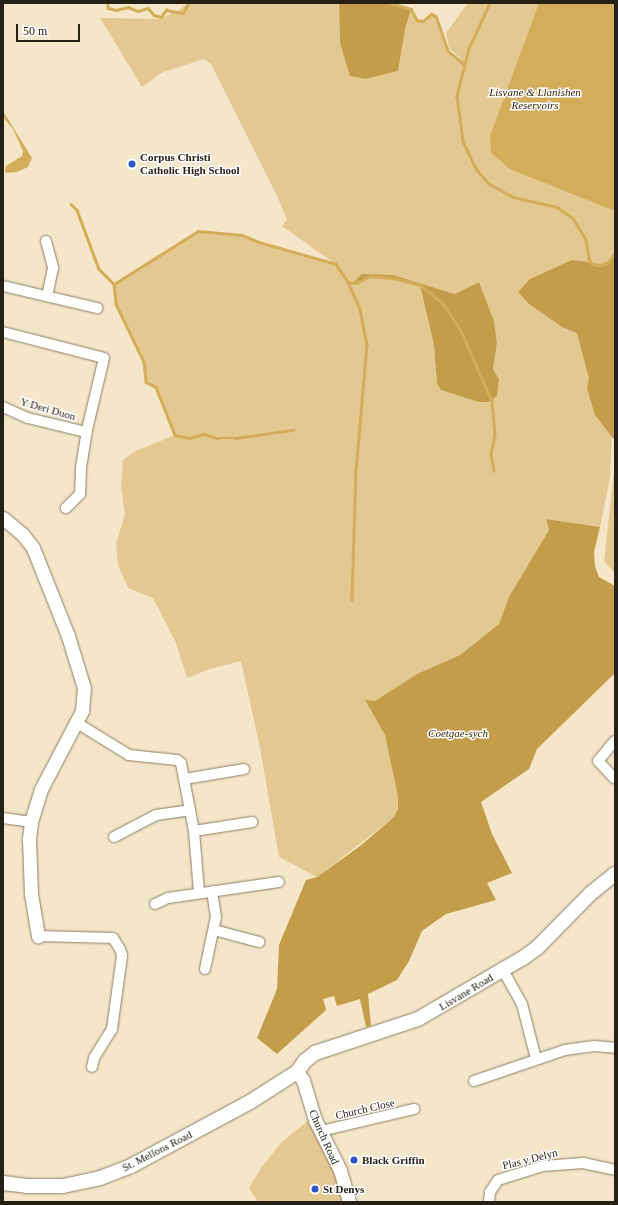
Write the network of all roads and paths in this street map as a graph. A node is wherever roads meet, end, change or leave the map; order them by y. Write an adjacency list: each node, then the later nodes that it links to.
1 (46, 241): 3 (street)
2 (3, 286): 3 (street)
3 (47, 296): 4 (street)
4 (97, 308)
5 (3, 332): 7 (street)
6 (3, 407): 7 (street, Y Deri Duon)
7 (86, 432): 8 (street)
8 (66, 508)
9 (3, 518): 10 (street)
10 (77, 723): 14 (street); 17 (street)
11 (615, 741): 13 (street)
12 (244, 769): 14 (street)
13 (614, 778)
14 (185, 779): 15 (street)
15 (190, 810): 19 (street); 20 (street)
16 (3, 818): 17 (street)
17 (31, 822): 27 (street)
18 (252, 822): 19 (street)
19 (194, 831): 24 (street)
20 (114, 837)
21 (615, 874): 30 (main road, Lisvane Road)
22 (279, 882): 23 (street)
23 (212, 890): 24 (street); 26 (street)
24 (199, 892): 25 (street)
25 (155, 904)
26 (214, 930): 28 (street); 29 (street)
27 (38, 936): 33 (street)
28 (259, 942)
29 (205, 969)
30 (503, 970): 32 (street); 34 (main road, Lisvane Road)
31 (615, 1048): 32 (street)
32 (536, 1059): 35 (street)
33 (92, 1067)
34 (297, 1072): 37 (street, Church Road); 39 (main road, St. Mellons Road)
35 (474, 1081)
36 (414, 1109): 37 (street, Church Close)
37 (321, 1131): 40 (street, Church Road)
38 (615, 1170): 41 (street, Plas y Delyn)
39 (3, 1183)
40 (349, 1202)
41 (489, 1202)

